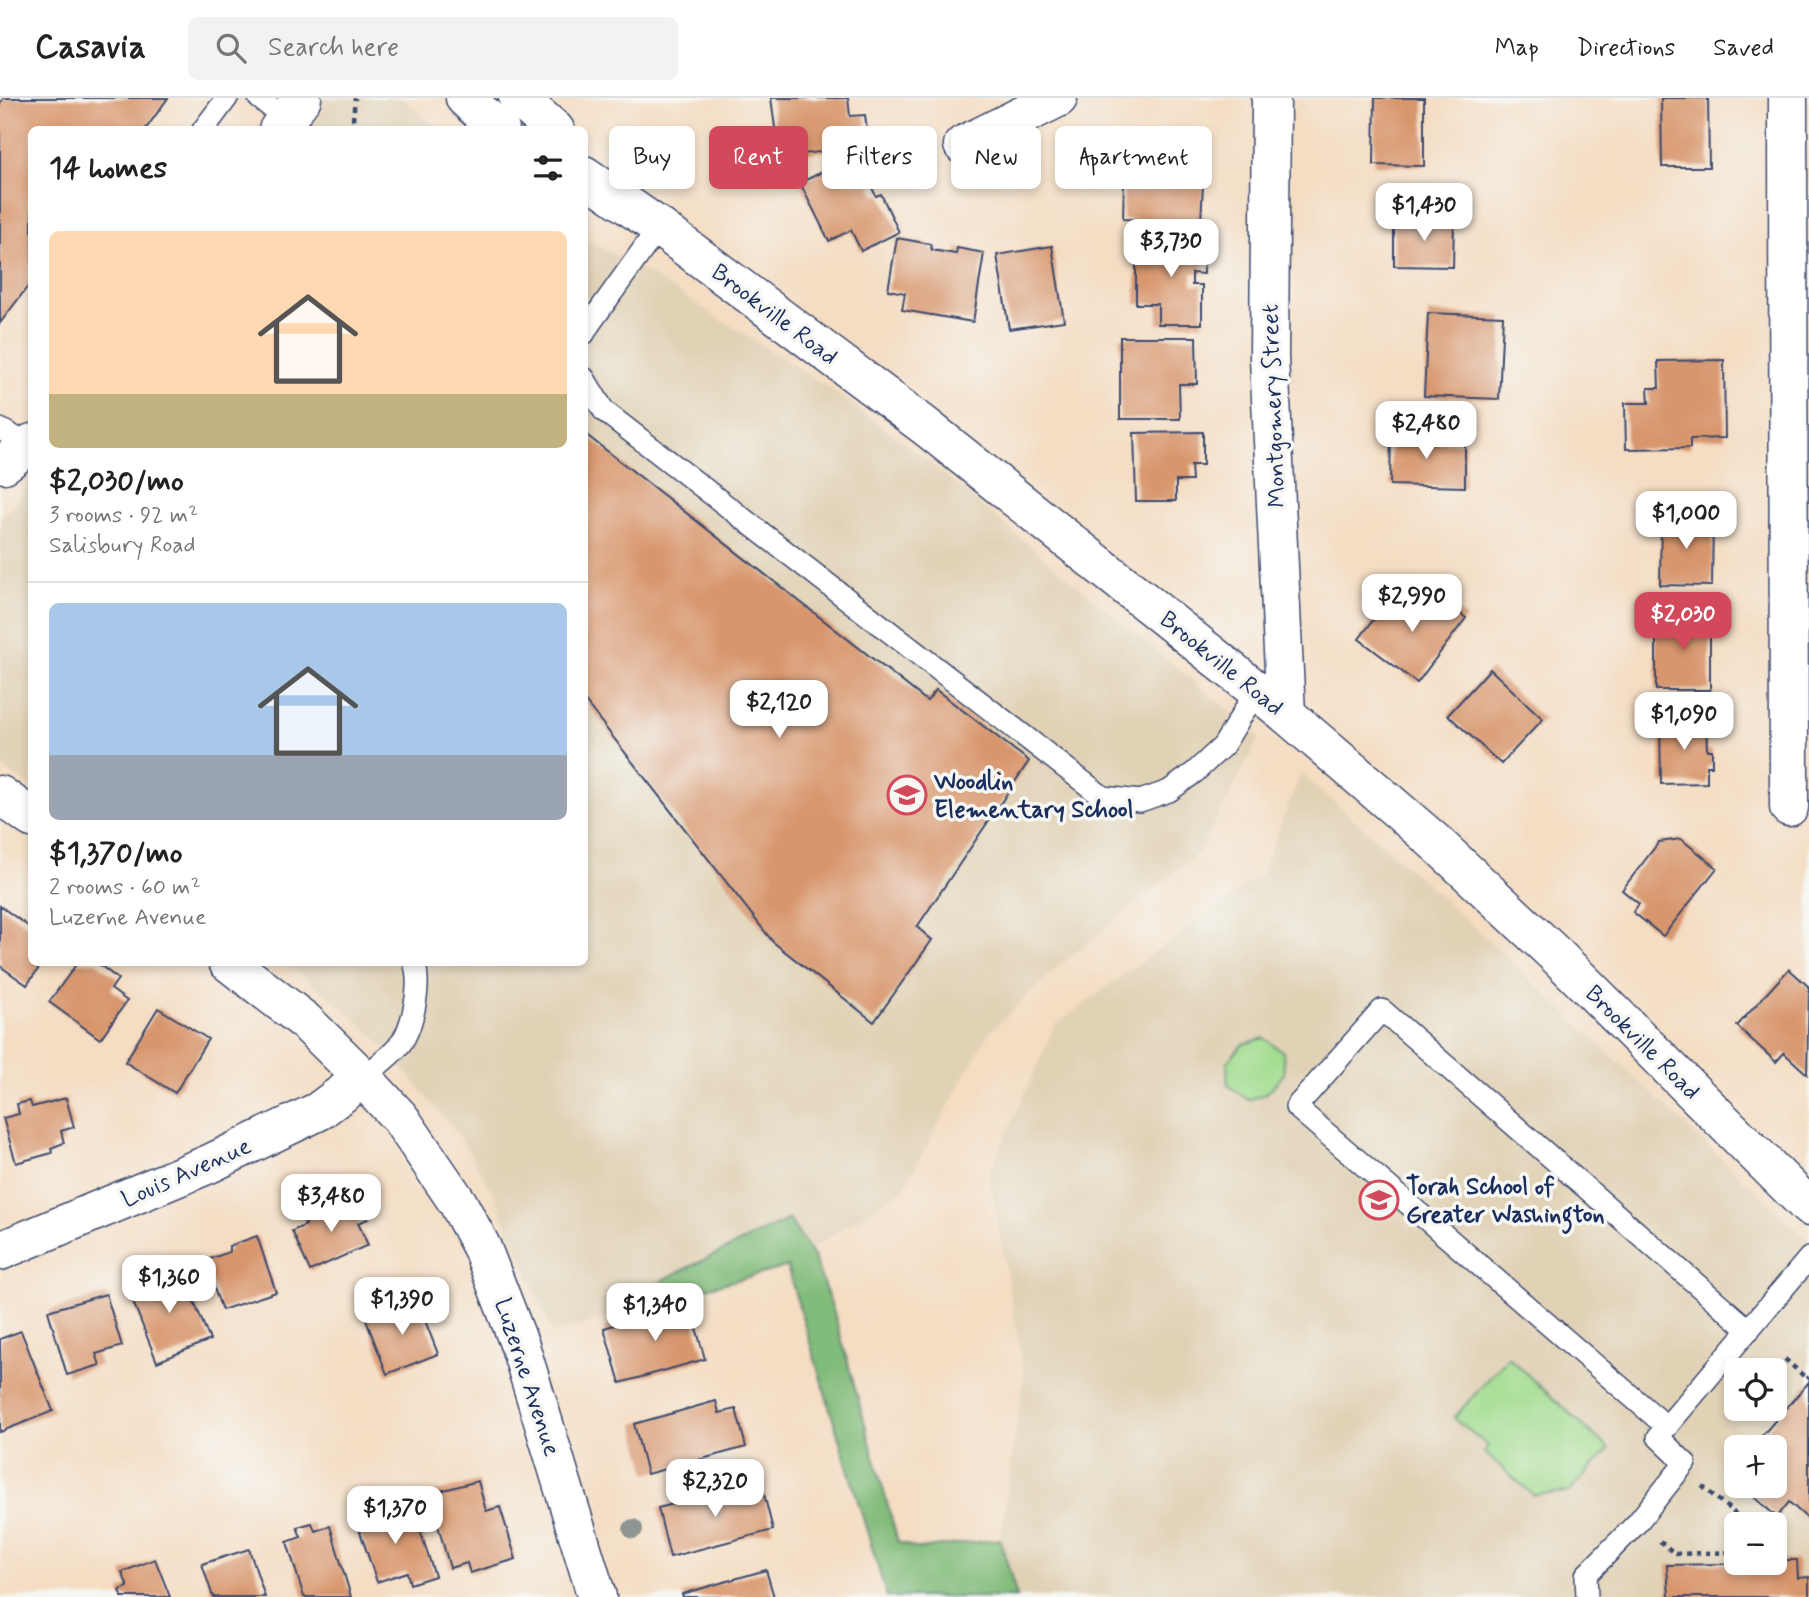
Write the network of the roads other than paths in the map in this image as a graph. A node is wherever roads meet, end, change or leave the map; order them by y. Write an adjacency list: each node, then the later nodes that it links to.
1 (227, 98): 7 (lane)
2 (465, 98): 8 (street)
3 (518, 98): 9 (street)
4 (1058, 98): 10 (street)
5 (1271, 98): 16 (street, Montgomery Street)
6 (1788, 98): 18 (street)
7 (206, 126)
8 (496, 126)
9 (550, 126)
10 (1001, 126)
11 (588, 176): 12 (street, Brookville Road)
12 (659, 227): 13 (lane); 15 (street, Brookville Road)
13 (588, 327)
14 (588, 385): 15 (lane)
15 (1256, 690): 16 (street, Brookville Road)
16 (1286, 714): 23 (street, Brookville Road)
17 (0, 795): 19 (street)
18 (1789, 807)
19 (28, 815)
20 (233, 966): 22 (street, Luzerne Avenue)
21 (416, 966): 22 (lane)
22 (363, 1078): 24 (street, Louis Avenue); 28 (street, Luzerne Avenue)
23 (1809, 1207)
24 (0, 1251)
25 (1809, 1258): 26 (lane)
26 (1749, 1330): 27 (lane); 27 (lane)
27 (1667, 1427): 29 (lane)
28 (597, 1597)
29 (1587, 1597)

